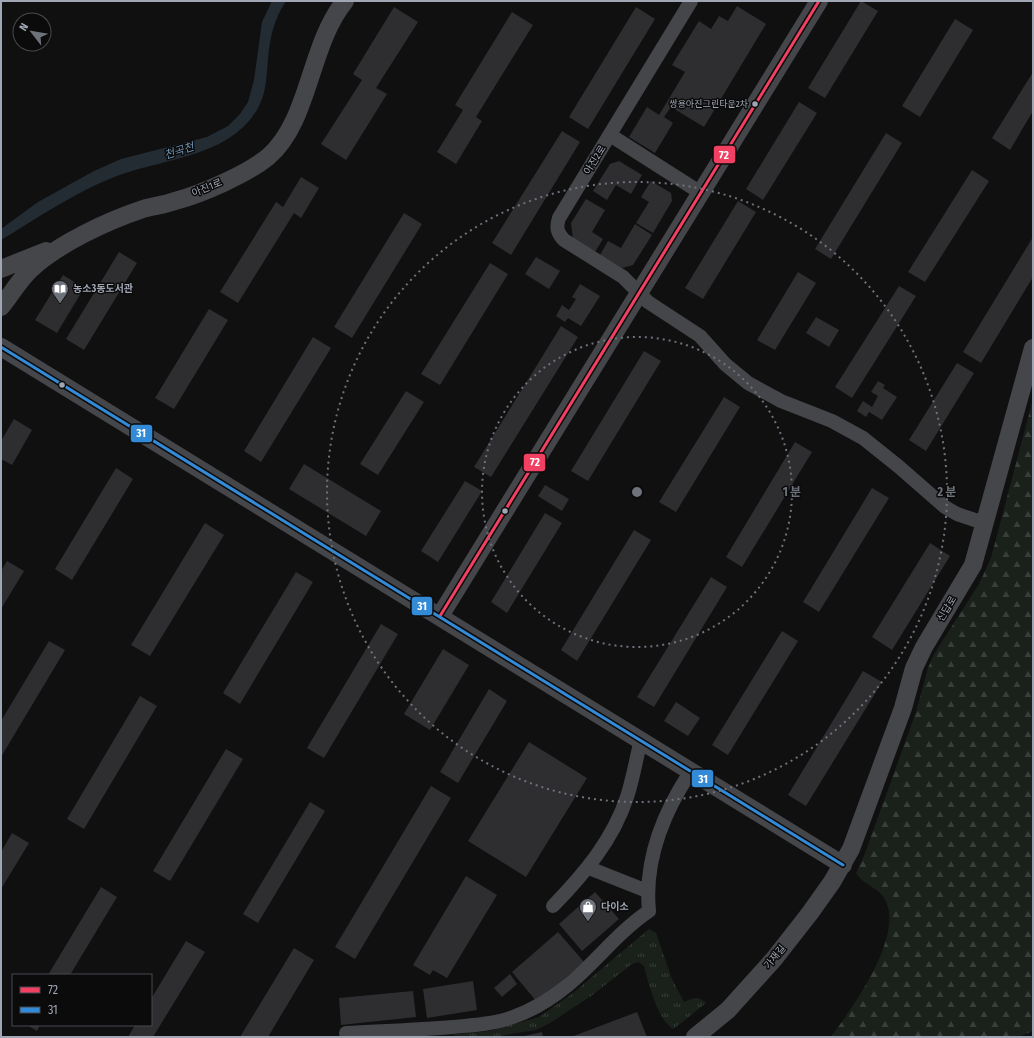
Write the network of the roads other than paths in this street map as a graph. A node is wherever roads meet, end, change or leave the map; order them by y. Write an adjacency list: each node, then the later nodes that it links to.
1 (345, 1): 8 (street, 아진1로)
2 (691, 1): 6 (street, 아진2로)
3 (819, 1): 5 (street)
4 (825, 1): 5 (street)
5 (797, 38): 7 (street)
6 (610, 135): 7 (street); 10 (street, 아진2로)
7 (701, 193): 10 (street)
8 (69, 243): 9 (street); 11 (street, 아진1로)
9 (1, 269)
10 (639, 293): 14 (street, 아진2로); 15 (street)
11 (1, 307)
12 (1, 346): 15 (street)
13 (1033, 348): 14 (street, 신답로)
14 (984, 523): 18 (street, 신답로)
15 (440, 616): 16 (street)
16 (641, 740): 17 (street); 19 (street)
17 (691, 771): 18 (street); 20 (street)
18 (843, 865): 23 (street, 가재길)
19 (589, 868): 20 (street); 21 (street)
20 (647, 891): 22 (street)
21 (553, 906)
22 (346, 1033)
23 (698, 1036)

